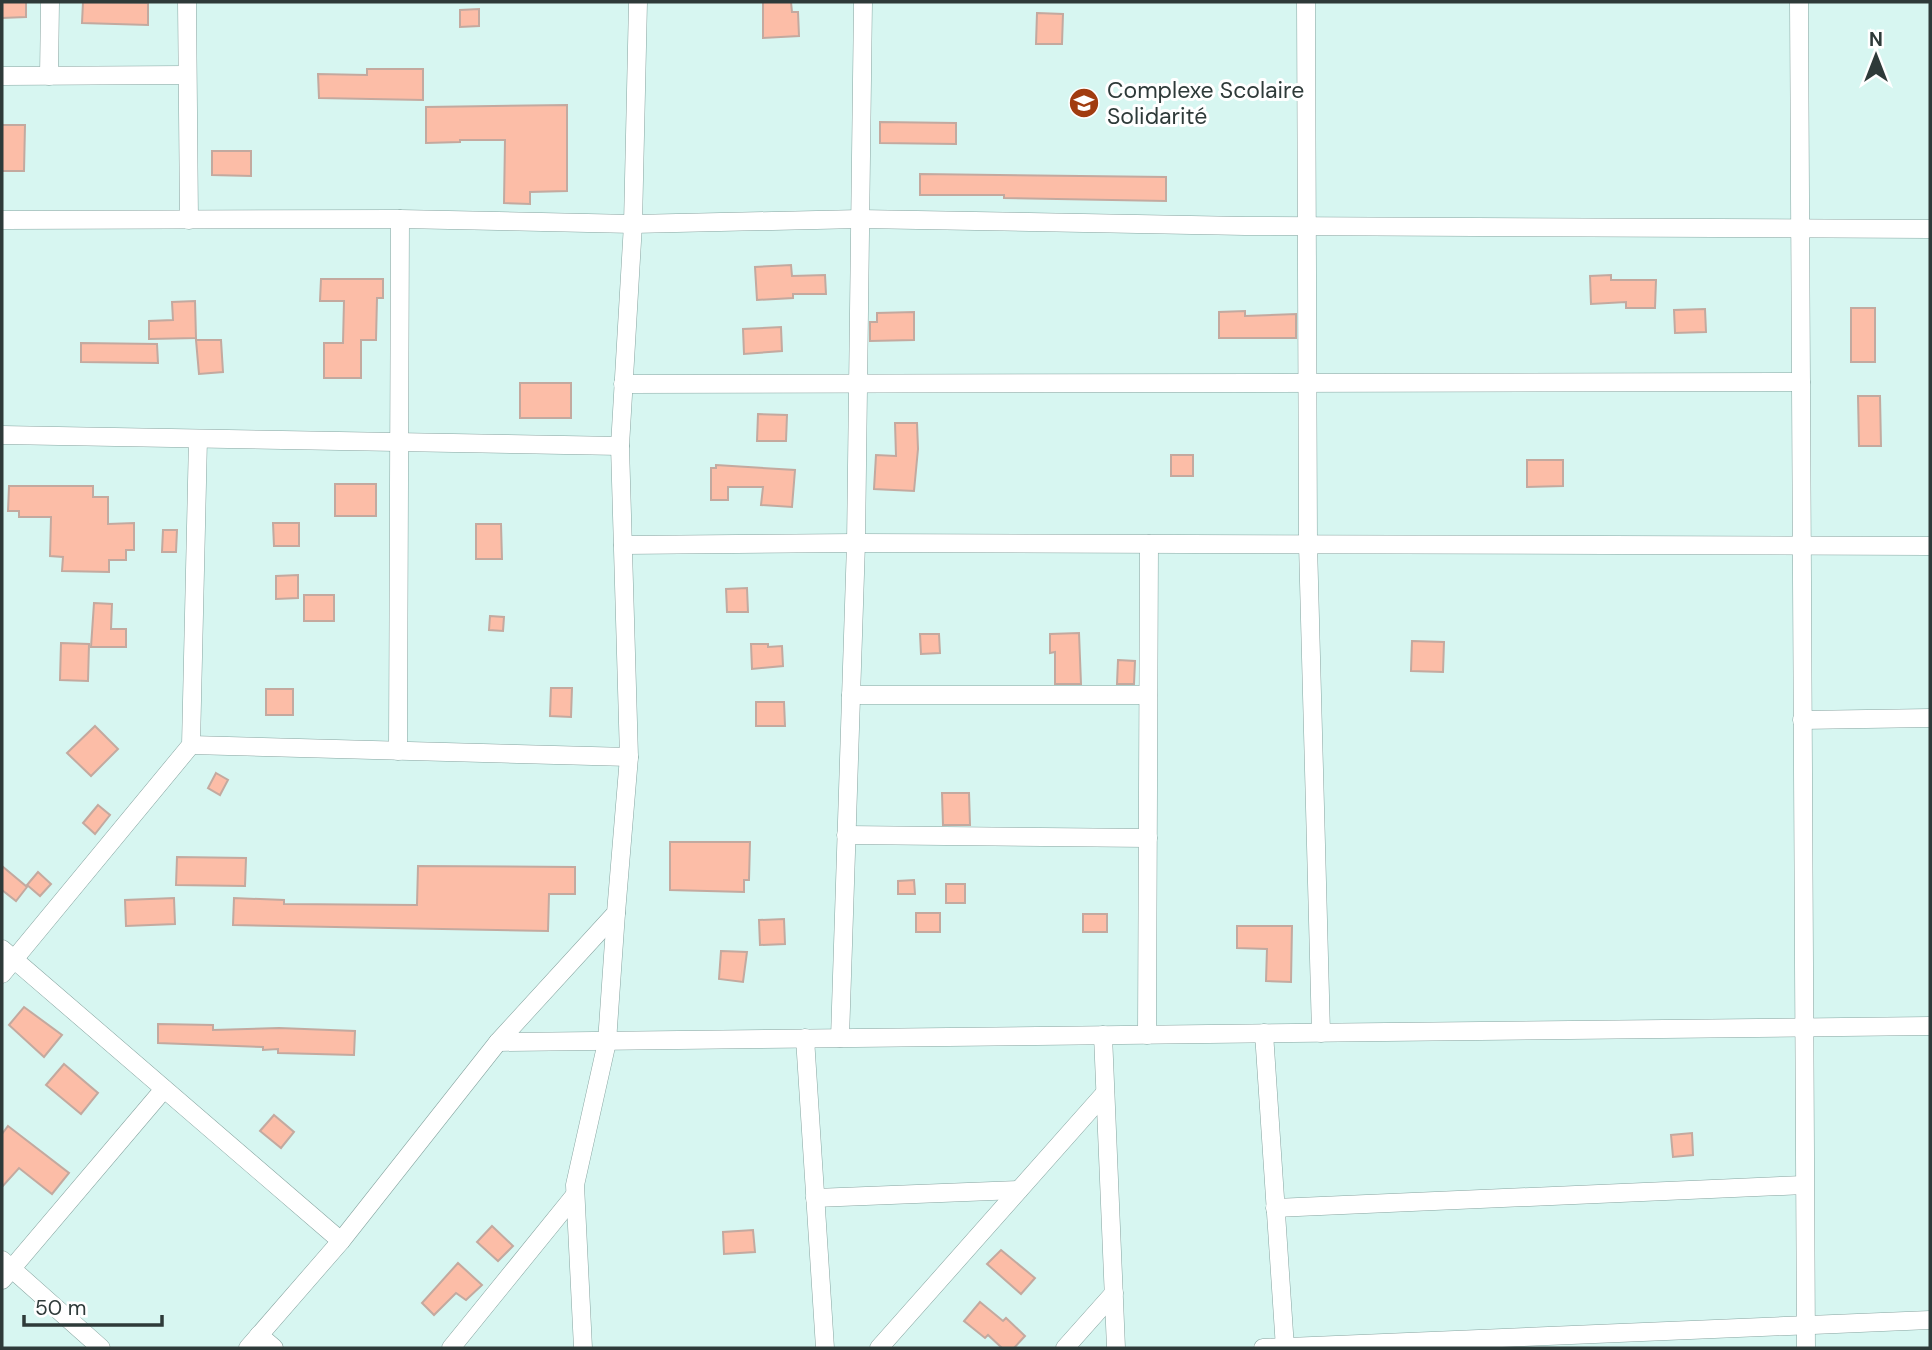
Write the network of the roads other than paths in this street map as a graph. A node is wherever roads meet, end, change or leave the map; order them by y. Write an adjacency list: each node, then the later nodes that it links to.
1 (50, 2): 9 (street)
2 (187, 2): 7 (street)
3 (638, 2): 14 (street)
4 (863, 2): 11 (street)
5 (1306, 2): 15 (street)
6 (1799, 2): 16 (street)
7 (187, 75): 9 (street); 13 (street)
8 (2, 76): 9 (street)
9 (49, 76)
10 (400, 219): 13 (street); 14 (street); 24 (street)
11 (860, 219): 14 (street); 15 (street); 19 (street)
12 (2, 220): 13 (street)
13 (189, 220)
14 (633, 224): 21 (street)
15 (1307, 226): 16 (street); 20 (street)
16 (1800, 229): 17 (street); 18 (street)
17 (1930, 229)
18 (1801, 382): 20 (street); 30 (street)
19 (858, 383): 20 (street); 21 (street); 26 (street)
20 (1307, 383): 28 (street)
21 (624, 384): 25 (street)
22 (2, 435): 23 (street)
23 (198, 439): 24 (street); 36 (street)
24 (400, 440): 25 (street); 37 (street)
25 (620, 446): 29 (street)
26 (856, 543): 27 (street); 29 (street); 32 (street)
27 (1149, 544): 28 (street); 33 (street)
28 (1308, 544): 30 (street); 47 (street)
29 (623, 545): 38 (street)
30 (1801, 546): 31 (street); 35 (street)
31 (1930, 546)
32 (851, 695): 33 (street); 39 (street)
33 (1148, 695): 40 (street)
34 (1930, 718): 35 (street)
35 (1802, 720): 45 (street)
36 (191, 746): 37 (street); 42 (street)
37 (398, 751): 38 (street)
38 (629, 757): 41 (street)
39 (846, 835): 40 (street); 51 (street)
40 (1148, 838): 49 (street)
41 (616, 913): 52 (street); 53 (street)
42 (8, 954): 43 (street); 54 (street)
43 (2, 974)
44 (1930, 1026): 45 (street)
45 (1803, 1027): 47 (street); 56 (street)
46 (1264, 1033): 47 (street); 49 (street); 60 (street)
47 (1321, 1033)
48 (1103, 1035): 49 (street); 51 (street); 55 (street)
49 (1147, 1035)
50 (805, 1038): 51 (street); 53 (street); 59 (street)
51 (840, 1038)
52 (498, 1042): 53 (street); 61 (street)
53 (607, 1042): 58 (street)
54 (164, 1089): 61 (street); 62 (street)
55 (1105, 1093): 57 (street); 63 (street)
56 (1804, 1185): 60 (street); 65 (street)
57 (1019, 1190): 59 (street); 73 (street)
58 (575, 1195): 70 (street); 71 (street)
59 (815, 1198): 72 (street)
60 (1276, 1208): 77 (street)
61 (341, 1241): 66 (street)
62 (5, 1270): 68 (street)
63 (1114, 1293): 74 (street); 75 (street)
64 (1930, 1320): 65 (street)
65 (1805, 1325): 67 (street); 78 (street)
66 (253, 1342): 69 (street)
67 (1465, 1344): 77 (street)
68 (101, 1348)
69 (274, 1348)
70 (451, 1348)
71 (583, 1348)
72 (825, 1348)
73 (879, 1348)
74 (1065, 1348)
75 (1116, 1348)
76 (1264, 1348): 77 (street)
77 (1285, 1348)
78 (1806, 1348)

